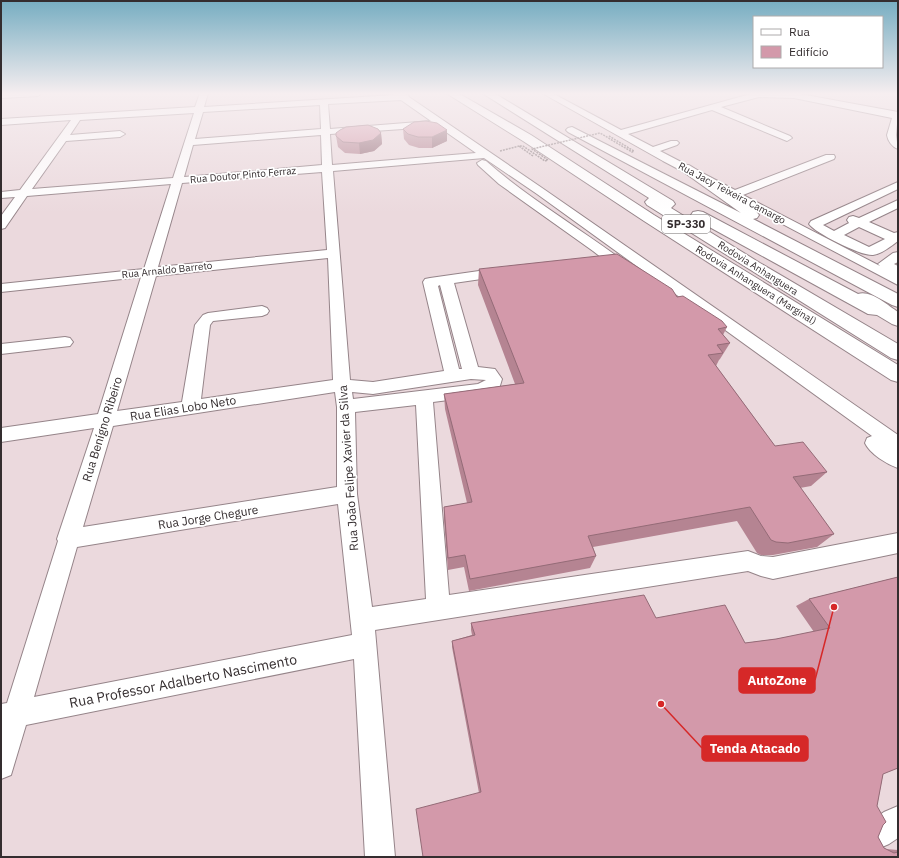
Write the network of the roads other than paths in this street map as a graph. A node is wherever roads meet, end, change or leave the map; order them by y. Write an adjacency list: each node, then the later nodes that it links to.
1 (66, 133): 16 (street)
2 (191, 133): 18 (street, Rua Benígno Ribeiro)
3 (310, 133): 18 (street)
4 (324, 133): 24 (street, Rua João Felipe Xavier da Silva)
5 (454, 133): 22 (street)
6 (518, 133): 63 (highway, Rodovia Anhanguera (Marginal))
7 (543, 133): 61 (highway, Rodovia Anhanguera / SP-330)
8 (551, 133): 26 (highway, Rodovia Anhanguera / SP-330)
9 (573, 133): 56 (highway)
10 (579, 133): 41 (highway)
11 (617, 133): 15 (street)
12 (775, 133): 17 (street)
13 (891, 133): 20 (street)
14 (120, 134): 16 (street)
15 (614, 134): 21 (street, Rua Jacy Teixeira Camargo)
16 (63, 138): 29 (street)
17 (787, 138)
18 (189, 142): 27 (street, Rua Benígno Ribeiro)
19 (674, 144): 21 (street)
20 (898, 146)
21 (652, 151): 25 (street, Rua Jacy Teixeira Camargo)
22 (481, 155): 24 (street, Rua Doutor Pinto Ferraz); 45 (street); 71 (street)
23 (830, 158): 30 (street)
24 (327, 168): 27 (street, Rua Doutor Pinto Ferraz); 42 (street, Rua João Felipe Xavier da Silva)
25 (684, 168): 30 (street, Rua Jacy Teixeira Camargo); 41 (highway)
26 (618, 175): 57 (highway); 58 (highway, Rodovia Anhanguera / SP-330)
27 (178, 180): 29 (street, Rua Doutor Pinto Ferraz); 49 (street, Rua Benígno Ribeiro)
28 (898, 185): 32 (street)
29 (24, 193): 31 (street, Rua Doutor Pinto Ferraz); 38 (street)
30 (735, 194): 43 (street, Rua Jacy Teixeira Camargo)
31 (1, 195)
32 (863, 202): 34 (street); 35 (street)
33 (898, 203): 34 (street)
34 (884, 211): 36 (street); 37 (street)
35 (836, 213): 37 (street); 39 (street)
36 (898, 218)
37 (859, 223): 39 (street); 40 (street)
38 (1, 225)
39 (833, 236): 43 (street)
40 (896, 237): 43 (street)
41 (791, 244): 54 (highway)
42 (334, 253): 49 (street, Rua Arnaldo Barreto); 65 (street, Rua João Felipe Xavier da Silva)
43 (862, 255): 47 (street, Rua Jacy Teixeira Camargo)
44 (898, 256): 47 (street)
45 (616, 264): 46 (street); 72 (street)
46 (600, 265)
47 (881, 267): 50 (street); 52 (street, Rua Jacy Teixeira Camargo)
48 (513, 271): 51 (street)
49 (149, 272): 53 (street, Rua Arnaldo Barreto); 69 (street, Rua Benígno Ribeiro)
50 (898, 272)
51 (446, 281): 62 (street); 64 (street)
52 (898, 281)
53 (1, 288)
54 (898, 301)
55 (262, 310): 67 (street)
56 (898, 320)
57 (898, 323)
58 (898, 340)
59 (65, 342): 60 (street)
60 (1, 350)
61 (898, 353)
62 (471, 373): 64 (street, Rua Elias Lobo Neto); 66 (street, Rua Elias Lobo Neto)
63 (898, 375)
64 (453, 376): 65 (street, Rua Elias Lobo Neto)
65 (342, 385): 67 (street, Rua Elias Lobo Neto); 68 (street, Rua João Felipe Xavier da Silva)
66 (424, 397): 68 (street); 76 (street)
67 (189, 407): 69 (street, Rua Elias Lobo Neto)
68 (346, 407): 73 (street, Rua João Felipe Xavier da Silva)
69 (105, 420): 70 (street, Rua Elias Lobo Neto); 74 (street, Rua Benígno Ribeiro)
70 (1, 435)
71 (898, 445)
72 (898, 460)
73 (347, 494): 74 (street, Rua Jorge Chegure); 77 (street, Rua João Felipe Xavier da Silva)
74 (68, 539): 78 (street, Rua Benígno Ribeiro)
75 (898, 543): 76 (street, Rua Professor Adalberto Nascimento)
76 (438, 608): 77 (street, Rua Professor Adalberto Nascimento)
77 (363, 632): 78 (street, Rua Professor Adalberto Nascimento); 80 (street, Rua João Felipe Xavier da Silva)
78 (8, 716): 79 (street, Rua Benígno Ribeiro)
79 (1, 765)
80 (380, 857)

